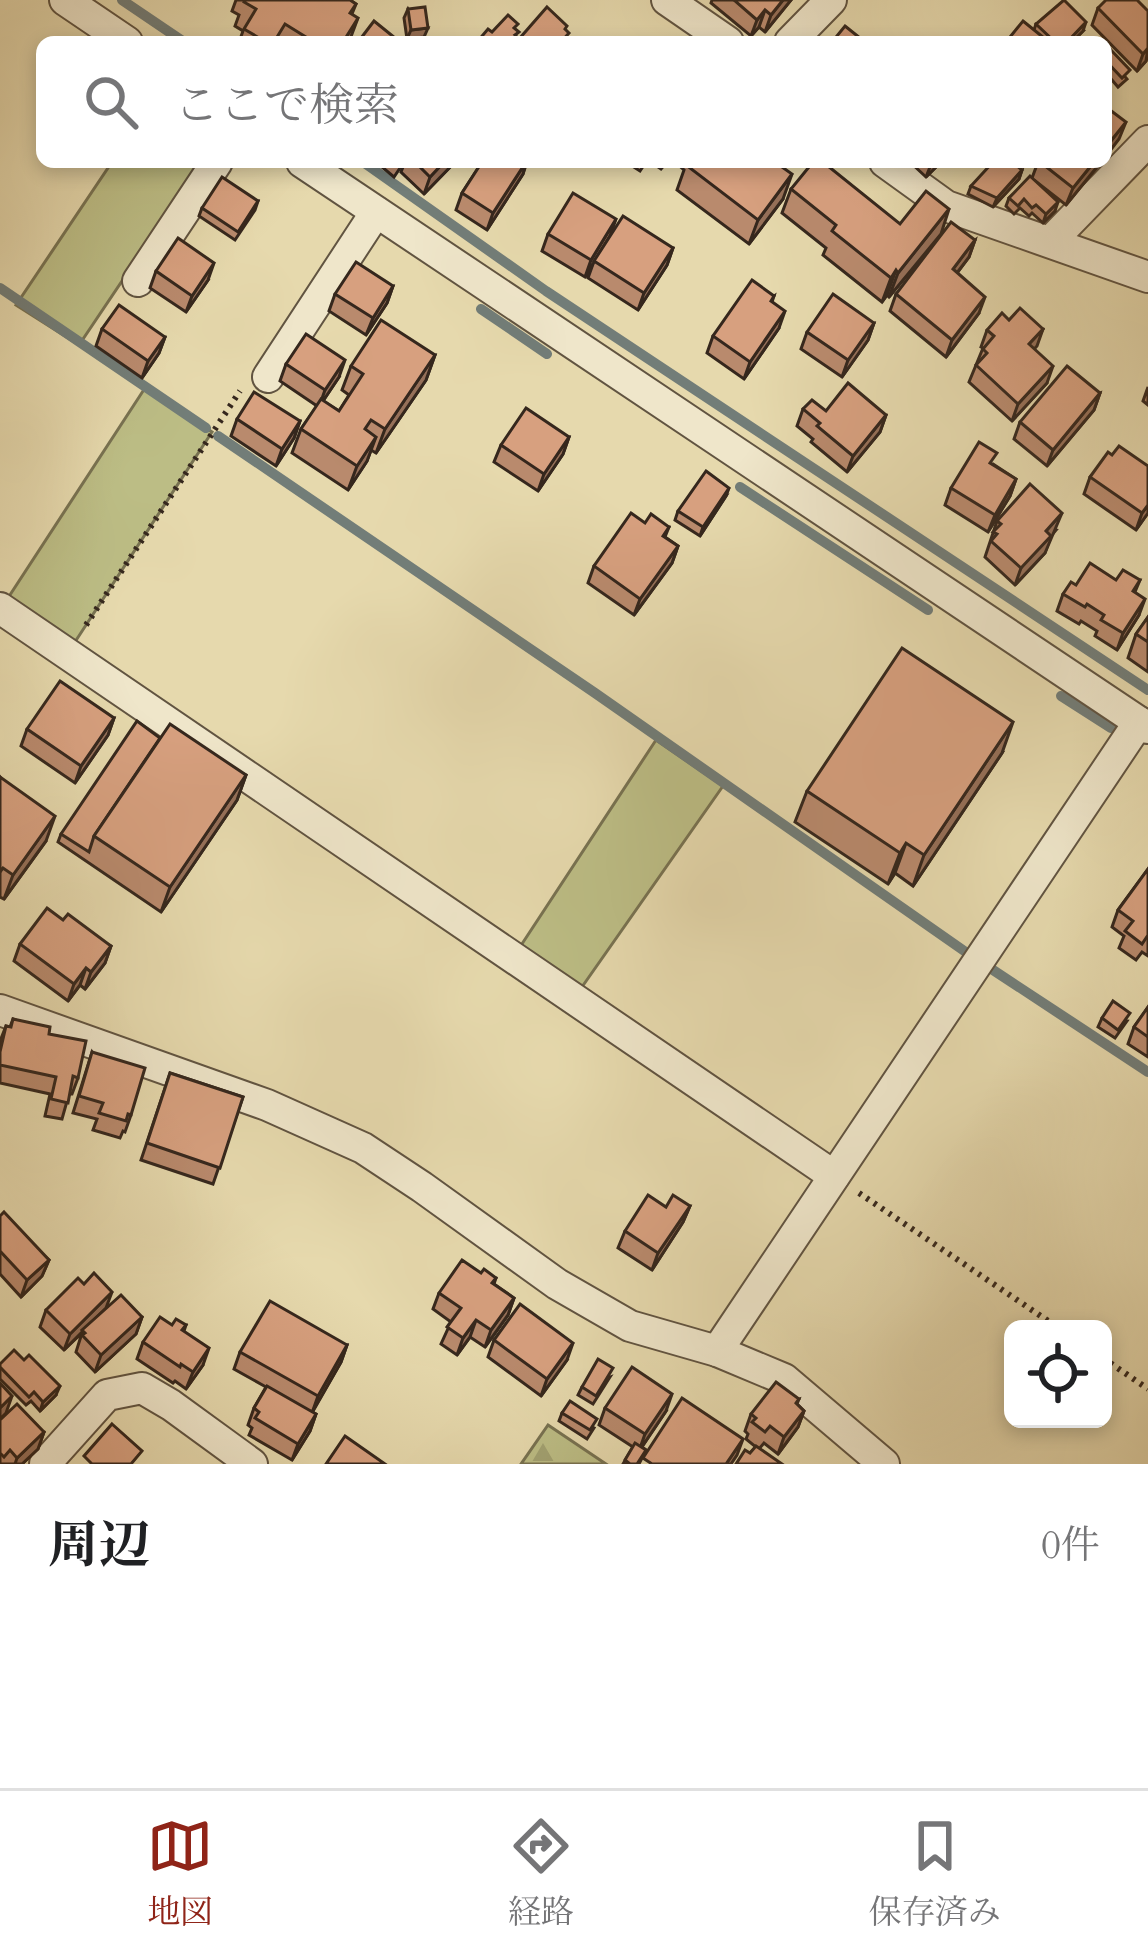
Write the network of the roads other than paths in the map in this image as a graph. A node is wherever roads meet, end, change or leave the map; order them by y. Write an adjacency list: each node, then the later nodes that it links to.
1 (65, 0): 4 (street)
2 (668, 0): 5 (street)
3 (831, 0): 6 (street)
4 (118, 36)
5 (719, 36)
6 (796, 36)
7 (1148, 141): 12 (street)
8 (213, 168): 14 (street)
9 (311, 168): 11 (street)
10 (893, 168): 12 (street)
11 (376, 212): 15 (street); 17 (street)
12 (1051, 241): 13 (street)
13 (1148, 277)
14 (138, 281)
15 (259, 376)
16 (0, 608): 19 (street)
17 (1144, 725): 19 (street)
18 (0, 1010): 20 (street)
19 (834, 1176): 20 (street)
20 (717, 1351): 23 (street)
21 (45, 1464): 22 (street)
22 (252, 1464)
23 (884, 1464)

